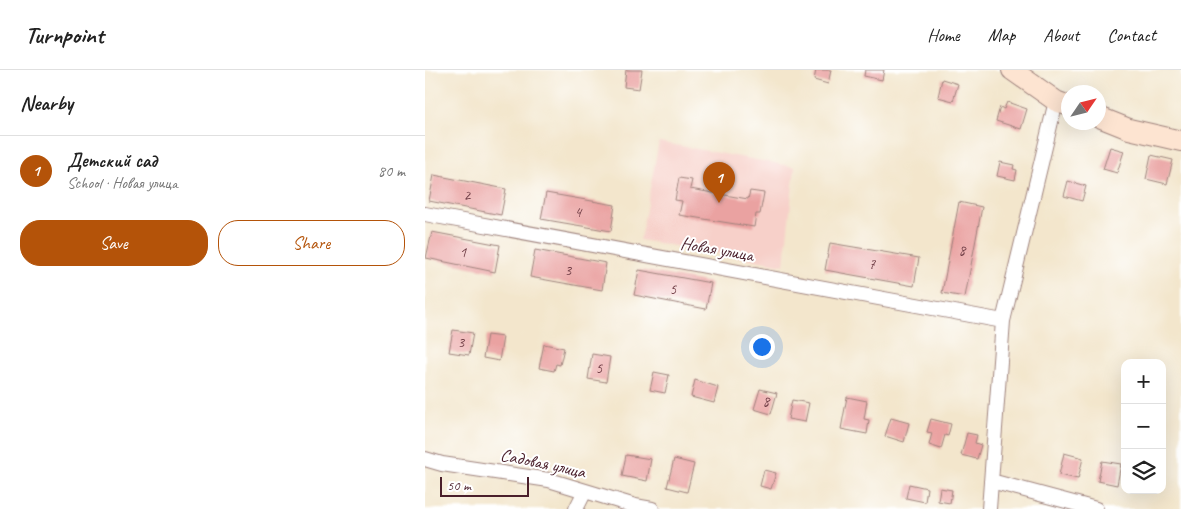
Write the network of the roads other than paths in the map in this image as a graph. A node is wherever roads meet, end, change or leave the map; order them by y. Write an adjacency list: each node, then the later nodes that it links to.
1 (1012, 70): 2 (street)
2 (1061, 102)
3 (1061, 110): 7 (street)
4 (1106, 120): 5 (street)
5 (1181, 141)
6 (425, 214): 7 (street, Новая улица)
7 (1003, 321): 9 (street)
8 (425, 459): 10 (street, Садовая улица)
9 (991, 481): 13 (street); 14 (street)
10 (585, 491): 11 (street); 12 (street, Садовая улица)
11 (577, 509)
12 (651, 509)
13 (989, 509)
14 (1097, 509)

